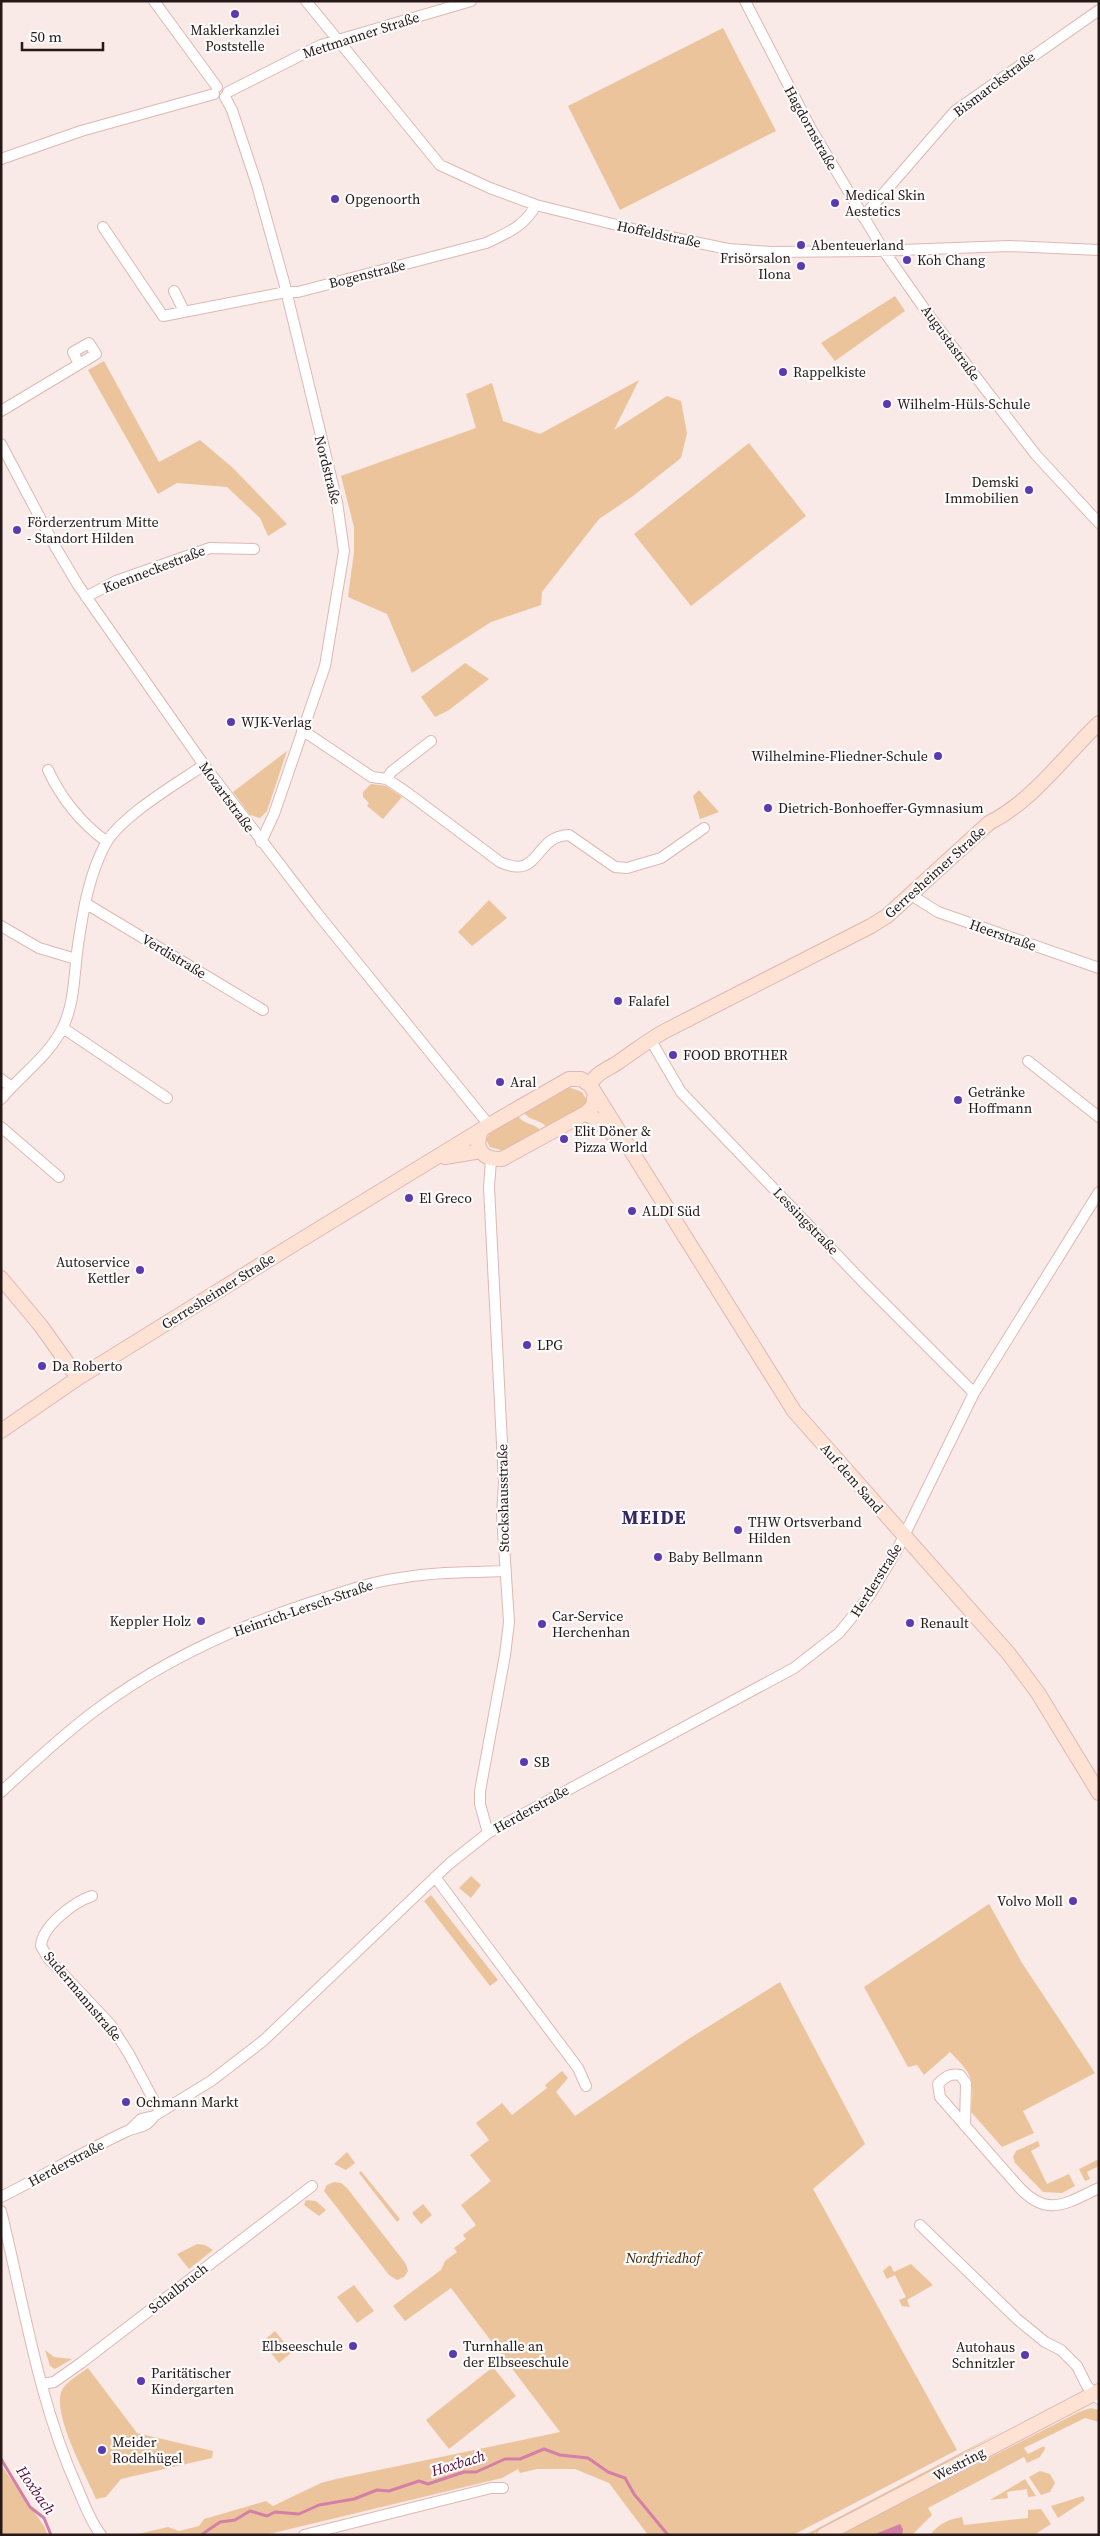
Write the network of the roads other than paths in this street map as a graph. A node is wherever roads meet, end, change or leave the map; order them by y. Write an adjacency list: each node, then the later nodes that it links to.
1 (154, 1): 7 (street)
2 (306, 1): 6 (street, Hoffeldstraße)
3 (471, 1): 6 (street, Mettmanner Straße)
4 (745, 1): 11 (street, Hagdornstraße)
5 (1099, 10): 11 (street, Bismarckstraße)
6 (338, 40): 8 (street, Mettmanner Straße); 10 (street, Hoffeldstraße)
7 (216, 90): 8 (street); 9 (street)
8 (227, 94): 16 (street, Nordstraße)
9 (1, 159)
10 (536, 205): 14 (street, Hoffeldstraße); 16 (street, Bogenstraße)
11 (863, 217): 14 (street, Hagdornstraße)
12 (103, 227): 17 (street, Bogenstraße)
13 (1099, 250): 14 (street, Hoffeldstraße)
14 (884, 251): 21 (street, Augustastraße)
15 (174, 291): 17 (street)
16 (286, 292): 17 (street, Bogenstraße); 25 (street, Nordstraße)
17 (184, 311)
18 (79, 364): 19 (street)
19 (1, 411)
20 (1, 444): 23 (street, Mozartstraße)
21 (1099, 523)
22 (254, 549): 23 (street, Koenneckestraße)
23 (86, 597): 27 (street, Mozartstraße)
24 (1099, 723): 33 (street, Gerresheimer Straße)
25 (302, 730): 29 (street); 32 (street, Nordstraße)
26 (431, 741): 29 (street)
27 (204, 765): 31 (street); 32 (street, Mozartstraße)
28 (48, 770): 31 (street)
29 (387, 779): 30 (street)
30 (704, 828)
31 (107, 842): 34 (street)
32 (261, 842): 50 (street, Mozartstraße)
33 (911, 895): 37 (street, Heerstraße); 40 (street, Gerresheimer Straße)
34 (85, 903): 36 (street); 38 (street, Verdistraße)
35 (1, 926): 36 (street)
36 (76, 959): 39 (street)
37 (1099, 968)
38 (263, 1010)
39 (63, 1028): 44 (street); 45 (street)
40 (646, 1042): 43 (street, Gerresheimer Straße); 58 (street, Lessingstraße)
41 (1028, 1061): 48 (street)
42 (1, 1079): 44 (street)
43 (588, 1086): 47 (street, Gerresheimer Straße); 50 (street, Gerresheimer Straße); 51 (street, Auf dem Sand)
44 (12, 1087): 46 (street)
45 (167, 1098)
46 (1, 1099)
47 (586, 1113): 51 (street, Auf dem Sand); 52 (street, Gerresheimer Straße)
48 (1099, 1117)
49 (1, 1127): 54 (street)
50 (485, 1128): 52 (street); 53 (street, Gerresheimer Straße)
51 (627, 1148): 60 (street, Auf dem Sand)
52 (486, 1155): 53 (street, Gerresheimer Straße); 61 (street, Stockshausstraße)
53 (439, 1158): 57 (street, Gerresheimer Straße)
54 (59, 1177)
55 (1099, 1192): 58 (street, Herderstraße)
56 (1, 1278): 57 (street)
57 (78, 1378): 59 (street, Gerresheimer Straße)
58 (974, 1393): 60 (street, Herderstraße)
59 (1, 1431)
60 (903, 1536): 63 (street, Auf dem Sand); 64 (street, Herderstraße)
61 (506, 1571): 62 (street, Heinrich-Lersch-Straße); 64 (street, Stockshausstraße)
62 (1, 1792)
63 (1099, 1793)
64 (488, 1833): 65 (street, Herderstraße)
65 (434, 1877): 67 (street); 68 (street, Herderstraße)
66 (92, 1896): 68 (street, Sudermannstraße)
67 (586, 2086)
68 (157, 2114): 72 (street, Herderstraße)
69 (965, 2126): 69 (street); 71 (street)
70 (312, 2186): 75 (street, Schalbruch)
71 (1099, 2188)
72 (1, 2197)
73 (1, 2211): 75 (street)
74 (920, 2225): 76 (street, Westring)
75 (42, 2384): 78 (street)
76 (1097, 2394): 80 (street, Westring)
77 (503, 2488): 79 (street)
78 (98, 2532)
79 (304, 2535)
80 (824, 2535)

